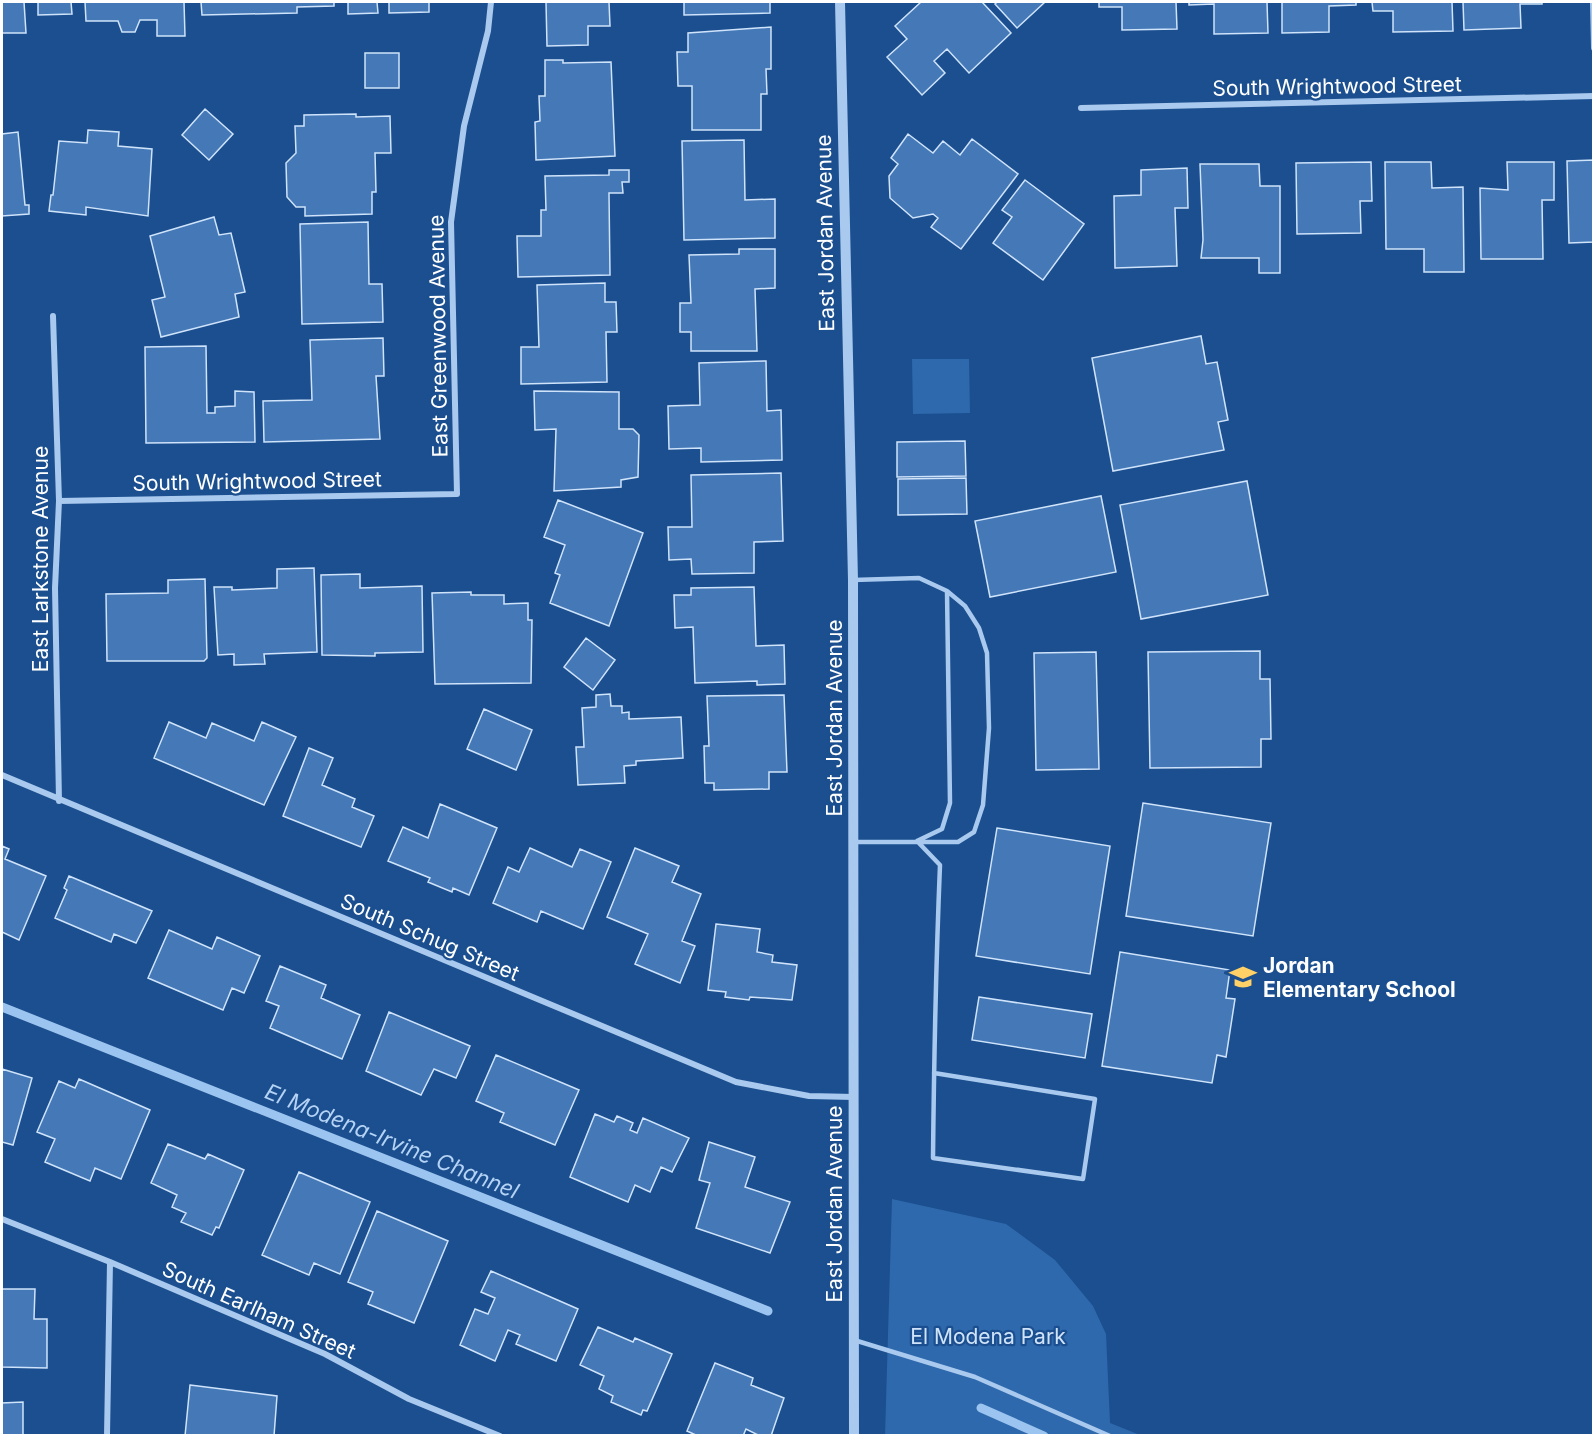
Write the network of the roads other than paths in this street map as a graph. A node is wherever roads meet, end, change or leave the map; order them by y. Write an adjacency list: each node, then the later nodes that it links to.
1 (491, 2): 8 (street, East Greenwood Avenue)
2 (840, 2): 10 (street, East Jordan Avenue)
3 (1593, 2): 4 (street)
4 (1593, 48)
5 (1593, 96): 6 (street, South Wrightwood Street)
6 (1081, 108)
7 (53, 316): 9 (street, East Larkstone Avenue)
8 (457, 494): 9 (street, South Wrightwood Street)
9 (59, 501): 13 (street, East Larkstone Avenue)
10 (853, 580): 11 (lane); 15 (street, East Jordan Avenue)
11 (947, 591): 14 (lane); 14 (lane)
12 (2, 775): 13 (street, South Schug Street)
13 (59, 801): 17 (street, South Schug Street)
14 (917, 841): 15 (lane); 16 (lane)
15 (854, 842): 17 (street, East Jordan Avenue)
16 (934, 1073): 16 (lane)
17 (854, 1097): 20 (street, East Jordan Avenue)
18 (2, 1219): 19 (street, South Earlham Street)
19 (110, 1263): 21 (street); 22 (street, South Earlham Street)
20 (854, 1340): 23 (street, East Jordan Avenue); 24 (lane)
21 (107, 1436)
22 (500, 1436)
23 (854, 1436)
24 (1110, 1436)

